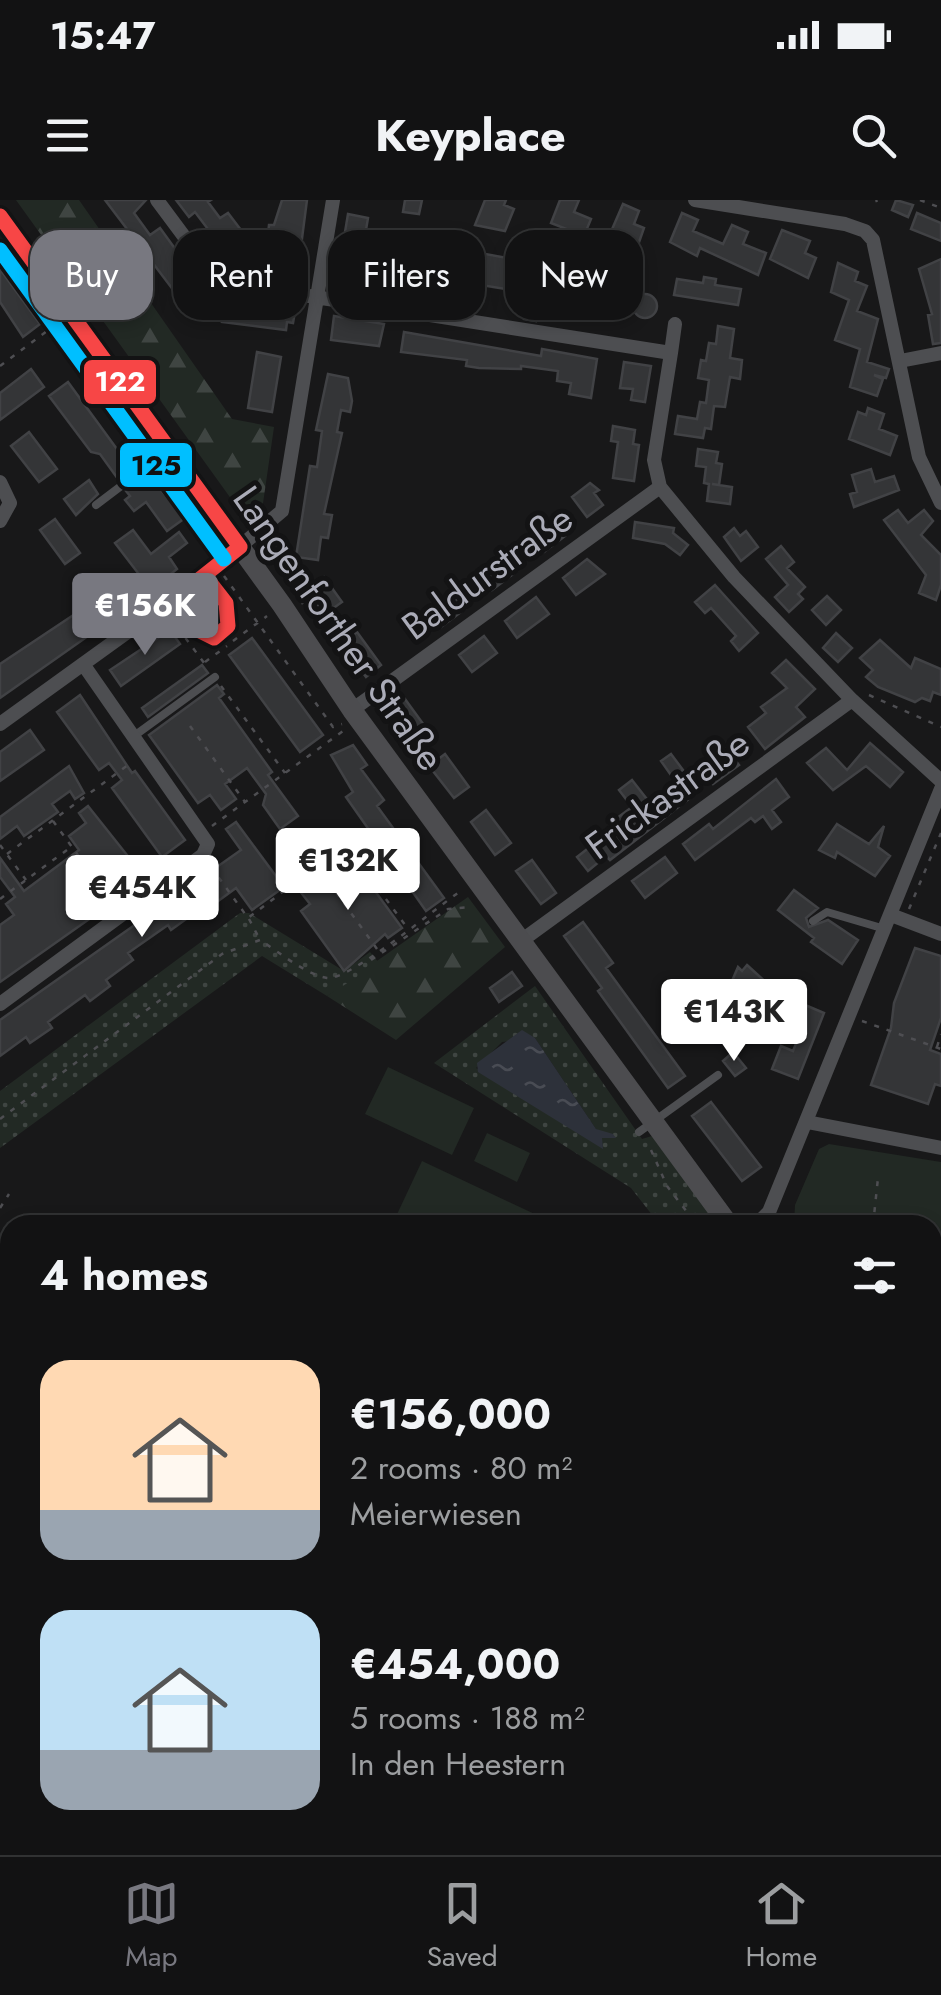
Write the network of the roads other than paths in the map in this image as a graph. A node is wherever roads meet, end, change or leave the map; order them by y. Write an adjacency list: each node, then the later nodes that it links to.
1 (157, 200): 5 (street)
2 (333, 200): 5 (street)
3 (695, 200): 9 (street)
4 (0, 216): 10 (main road, Langenforther Straße)
5 (318, 297): 7 (street); 16 (street)
6 (675, 324): 7 (street)
7 (671, 353): 12 (street)
8 (941, 353): 9 (street)
9 (900, 361): 13 (street)
10 (170, 450): 14 (lane); 16 (main road, Langenforther Straße)
11 (0, 482): 15 (street)
12 (660, 487): 21 (street); 22 (street, Baldurstraße)
13 (941, 503)
14 (96, 505)
15 (0, 521)
16 (240, 547): 17 (street); 22 (main road, Langenforther Straße)
17 (212, 571): 18 (street); 18 (lane)
18 (167, 604): 19 (street)
19 (83, 664): 23 (street); 24 (street)
20 (215, 677): 24 (lane)
21 (852, 700): 25 (street); 29 (street, Frickastraße)
22 (346, 721): 29 (main road, Langenforther Straße)
23 (0, 724)
24 (134, 736): 30 (street)
25 (941, 785): 27 (street)
26 (813, 921): 27 (lane)
27 (888, 922): 28 (street); 32 (street)
28 (941, 934)
29 (521, 941): 33 (main road, Langenforther Straße)
30 (0, 1004)
31 (718, 1075): 33 (lane)
32 (807, 1122): 34 (street); 36 (street)
33 (646, 1126): 35 (main road, Langenforther Straße)
34 (941, 1148)
35 (721, 1215)
36 (766, 1215)

